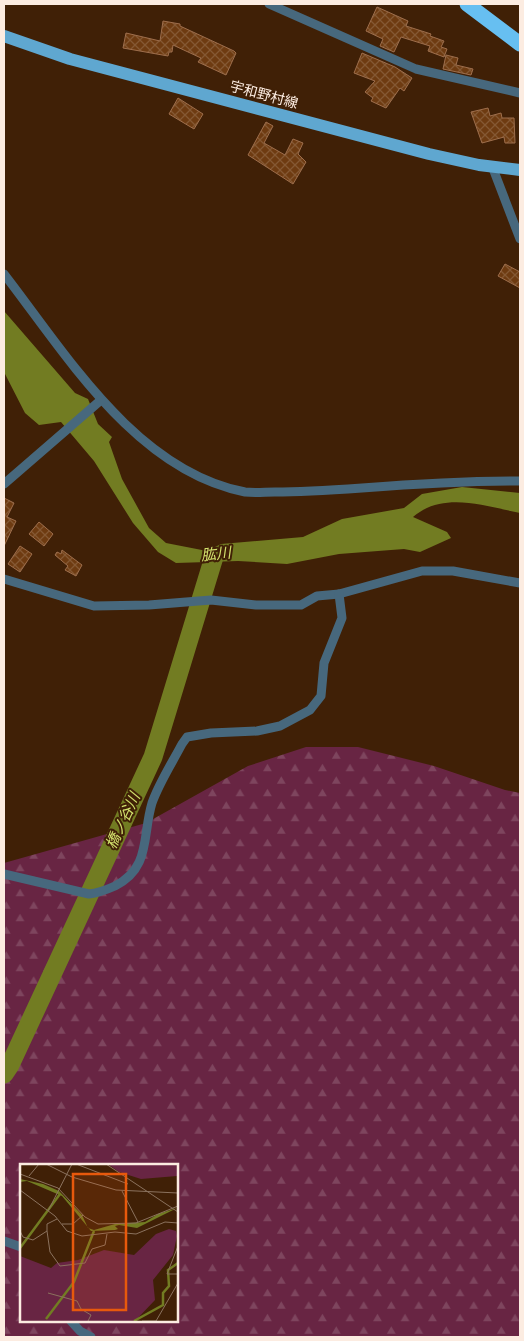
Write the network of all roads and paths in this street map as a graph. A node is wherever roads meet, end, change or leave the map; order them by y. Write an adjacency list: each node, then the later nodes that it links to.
1 (269, 4): 5 (street)
2 (467, 4): 4 (highway)
3 (4, 36): 6 (main road, 宇和野村線)
4 (520, 44)
5 (520, 93)
6 (492, 166): 7 (main road, 宇和野村線); 8 (street)
7 (520, 170)
8 (520, 239)
9 (4, 274): 10 (street)
10 (99, 403): 11 (street); 12 (street)
11 (520, 481)
12 (4, 484)
13 (4, 579): 15 (street)
14 (520, 583): 15 (street)
15 (339, 594): 16 (street)
16 (4, 874)
17 (4, 1241): 18 (street)
18 (20, 1247)
19 (71, 1321): 20 (street)
20 (91, 1337)

